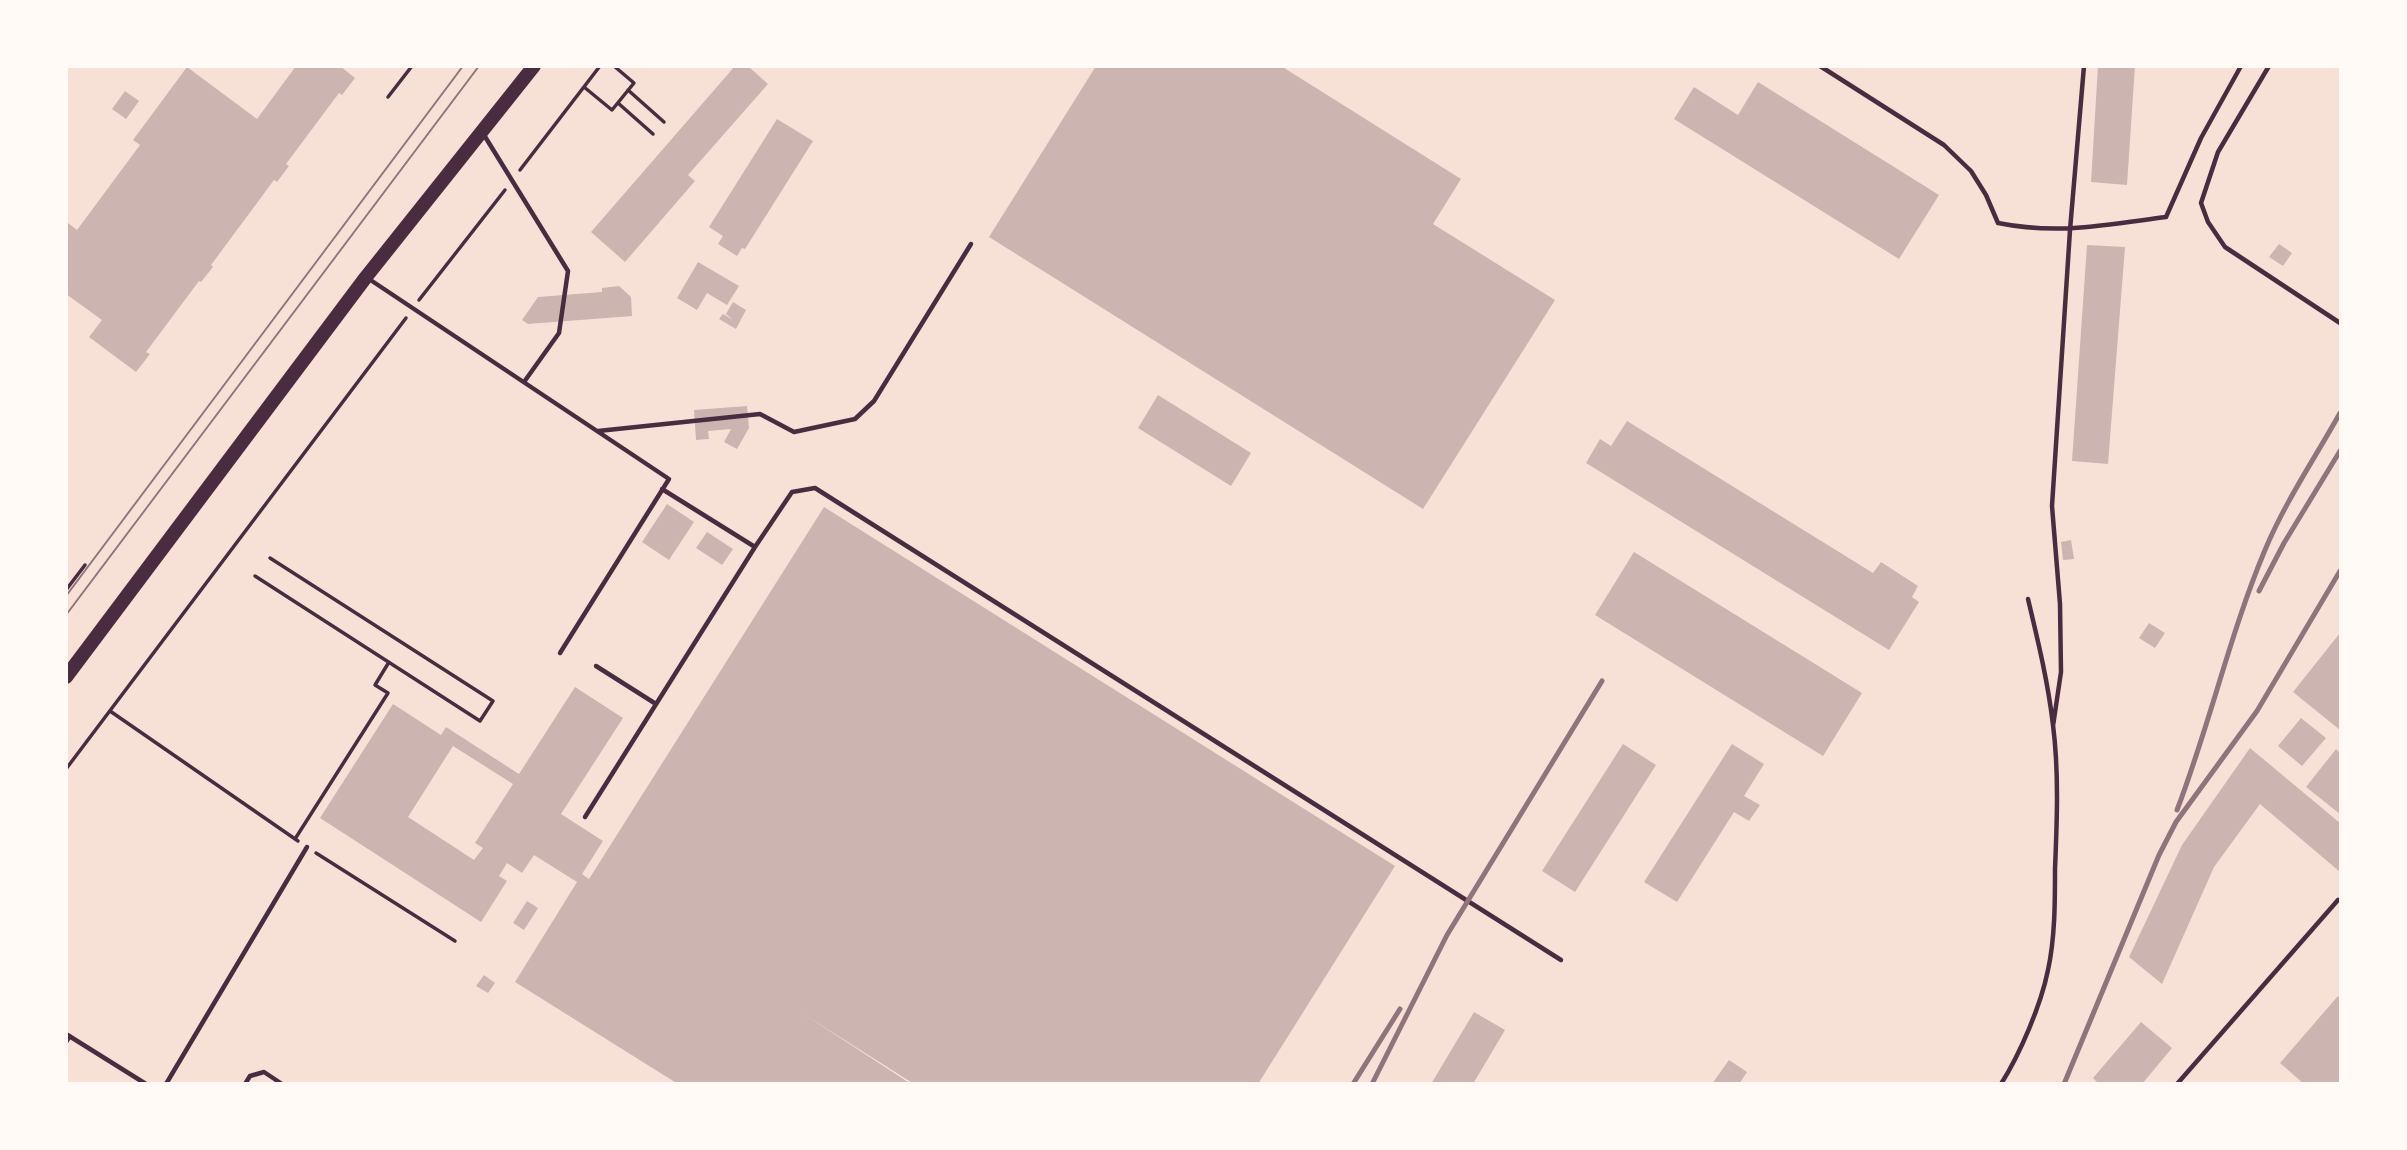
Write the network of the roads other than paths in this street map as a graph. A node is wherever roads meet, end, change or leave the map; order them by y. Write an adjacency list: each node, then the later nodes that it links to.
1 (534, 66): 6 (main road)
2 (1821, 66): 7 (lane)
3 (2084, 66): 7 (lane)
4 (2241, 66): 7 (lane)
5 (2269, 66): 10 (lane)
6 (482, 131): 9 (main road); 11 (lane)
7 (2070, 230): 20 (lane)
8 (971, 244): 12 (lane)
9 (366, 277): 11 (lane); 18 (main road)
10 (2340, 323)
11 (524, 382): 12 (lane)
12 (597, 431): 13 (lane)
13 (662, 489): 14 (lane); 16 (lane)
14 (755, 547): 19 (lane); 24 (lane)
15 (2028, 599): 20 (lane)
16 (561, 653)
17 (596, 666): 19 (lane)
18 (66, 677)
19 (656, 704): 21 (lane)
20 (2053, 726): 31 (lane)
21 (585, 817)
22 (307, 847): 28 (lane)
23 (2338, 900): 32 (lane)
24 (1561, 960)
25 (68, 1035): 26 (lane); 27 (lane)
26 (66, 1042)
27 (146, 1083)
28 (166, 1083)
29 (245, 1083): 30 (lane)
30 (282, 1083)
31 (2001, 1083)
32 (2177, 1083)

